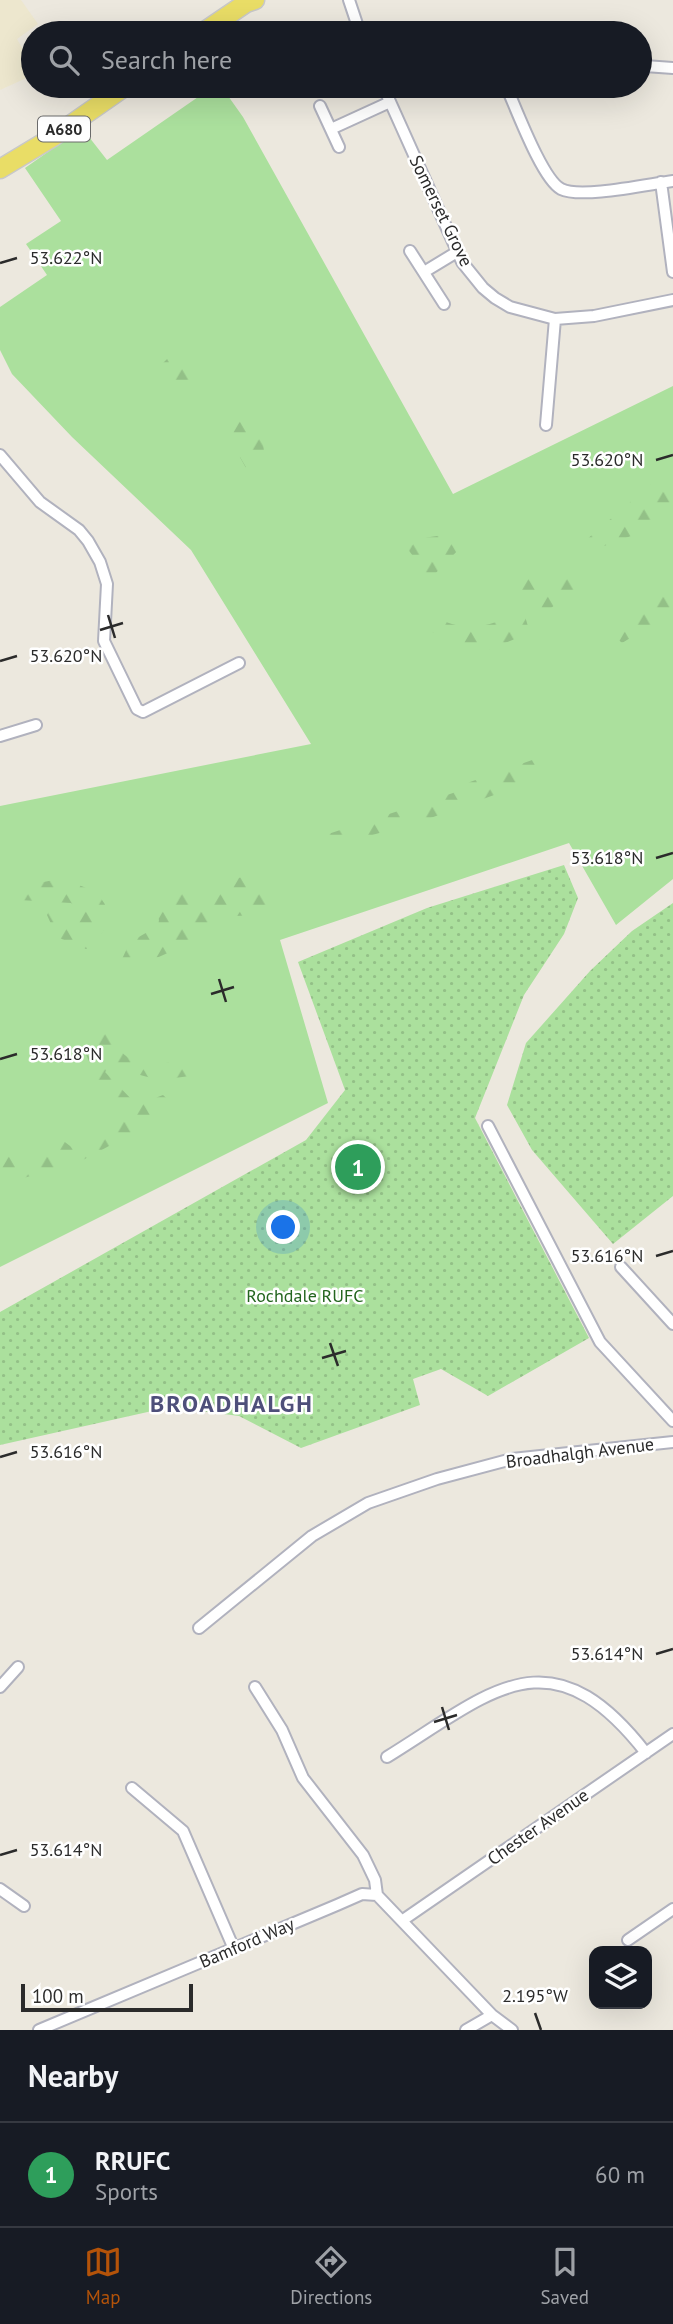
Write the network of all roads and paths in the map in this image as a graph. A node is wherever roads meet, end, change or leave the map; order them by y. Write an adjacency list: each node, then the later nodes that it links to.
1 (349, 0): 4 (street)
2 (249, 1): 3 (main road)
3 (220, 21)
4 (356, 21)
5 (652, 66): 6 (street)
6 (673, 68)
7 (109, 98): 14 (main road, A680)
8 (389, 98): 10 (street, Somerset Grove)
9 (511, 98): 15 (street)
10 (390, 102): 12 (street); 17 (street, Somerset Grove)
11 (320, 106): 12 (street)
12 (331, 129): 13 (street)
13 (339, 146)
14 (0, 169)
15 (667, 182): 19 (street)
16 (410, 251): 18 (street)
17 (457, 252): 18 (street); 22 (street, Somerset Grove)
18 (424, 272): 21 (street)
19 (673, 272)
20 (673, 300): 22 (street, Somerset Grove)
21 (444, 304)
22 (555, 319): 23 (street)
23 (546, 425)
24 (0, 455): 25 (street)
25 (239, 663)
26 (36, 725): 27 (street)
27 (0, 736)
28 (488, 1126): 31 (street)
29 (621, 1267): 30 (street)
30 (673, 1324)
31 (673, 1421)
32 (673, 1442): 33 (street, Broadhalgh Avenue)
33 (199, 1628)
34 (18, 1667): 35 (street)
35 (0, 1687)
36 (255, 1687): 42 (street)
37 (673, 1734): 38 (street, Chester Avenue)
38 (646, 1753): 39 (street); 45 (street, Chester Avenue)
39 (387, 1758)
40 (132, 1788): 47 (street)
41 (0, 1889): 43 (street)
42 (377, 1895): 45 (street); 47 (street, Bamford Way)
43 (24, 1906)
44 (673, 1909): 46 (street)
45 (403, 1920): 48 (street)
46 (628, 1940)
47 (234, 1949): 49 (street, Bamford Way)
48 (492, 2015): 50 (street); 51 (street)
49 (39, 2030)
50 (466, 2030)
51 (512, 2030)

